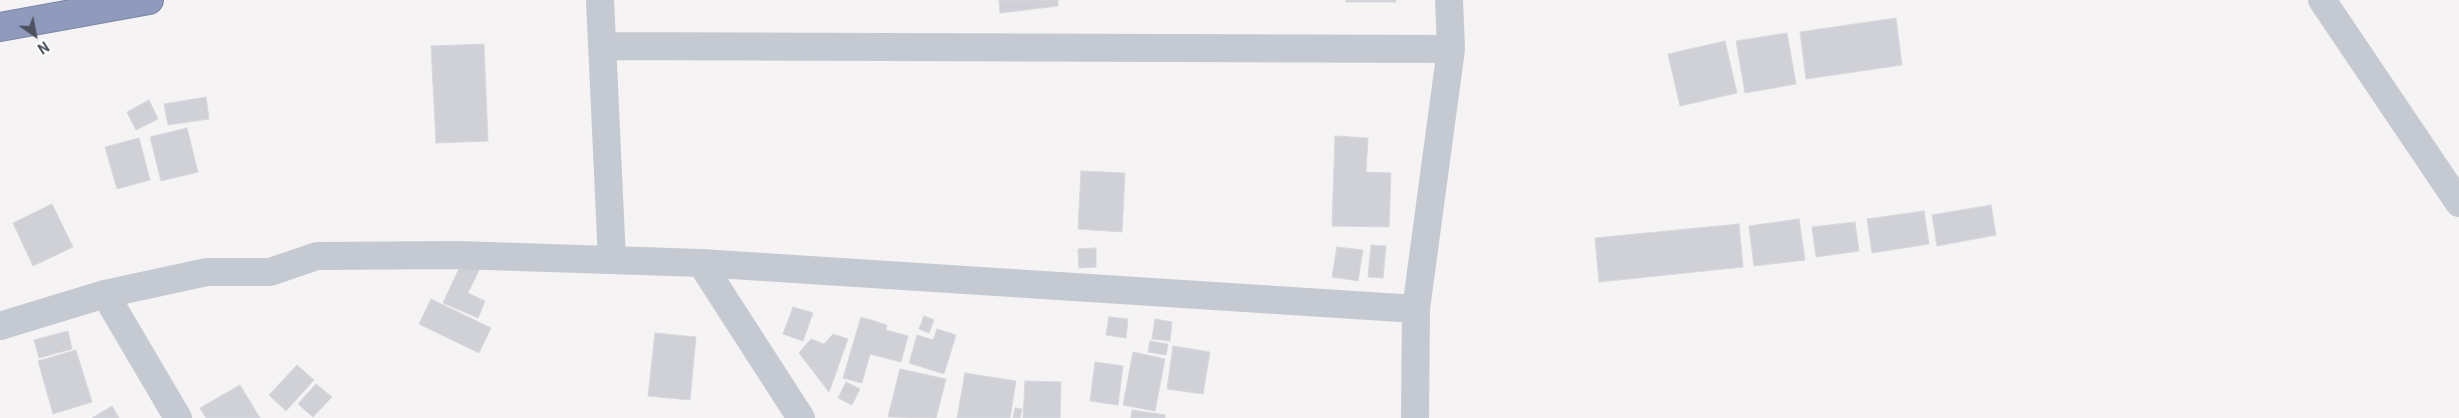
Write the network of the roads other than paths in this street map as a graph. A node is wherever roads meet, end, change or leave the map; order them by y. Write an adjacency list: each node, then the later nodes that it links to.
1 (150, 0): 5 (highway)
2 (600, 0): 6 (street)
3 (1449, 0): 7 (street)
4 (2322, 0): 8 (street)
5 (0, 27)
6 (602, 46): 7 (street); 9 (street)
7 (1451, 49): 12 (street)
8 (2459, 203)
9 (612, 260): 10 (street); 11 (street)
10 (700, 263): 12 (street); 15 (street)
11 (105, 294): 13 (street); 14 (street)
12 (1416, 308): 16 (street)
13 (0, 326)
14 (178, 418)
15 (801, 418)
16 (1415, 418)

